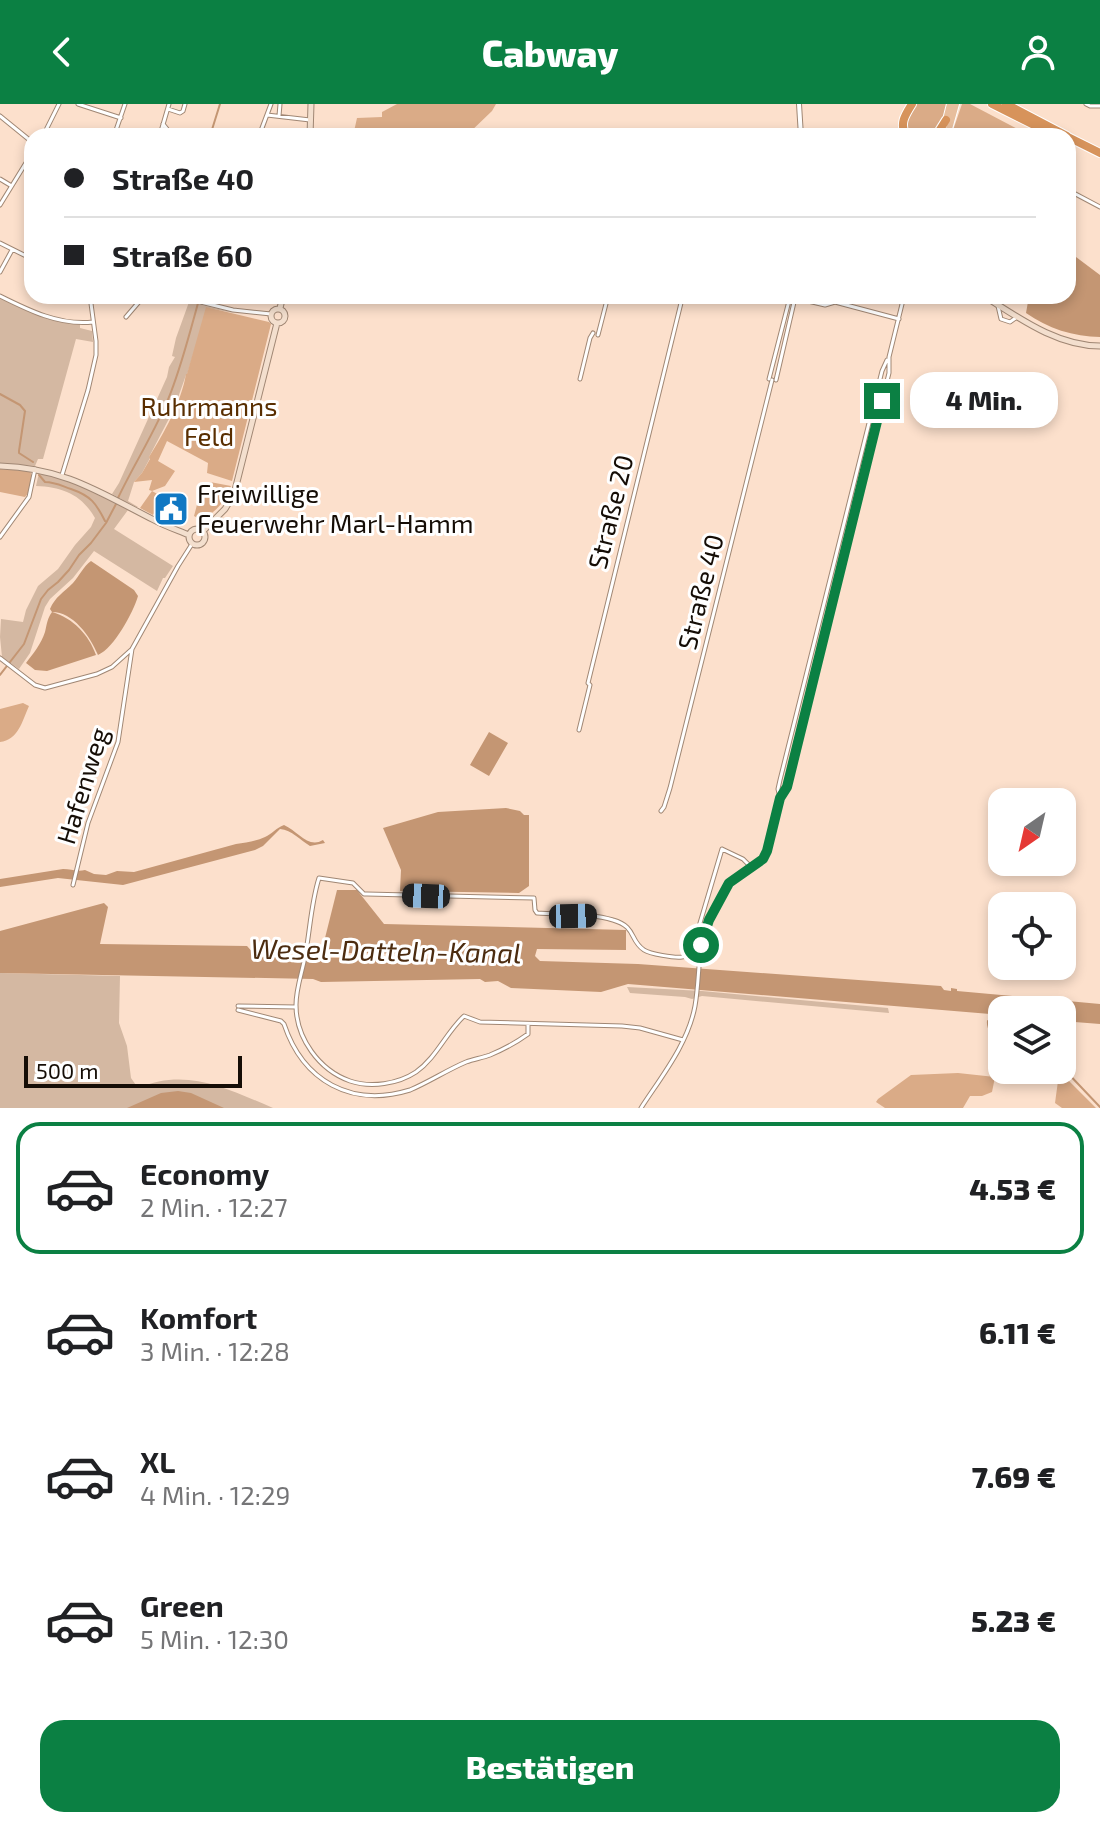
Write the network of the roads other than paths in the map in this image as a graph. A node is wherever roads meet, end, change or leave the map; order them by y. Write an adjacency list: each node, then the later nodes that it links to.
1 (59, 104): 23 (street)
2 (78, 104): 19 (street)
3 (125, 104): 19 (street)
4 (185, 104): 15 (street)
5 (271, 104): 16 (street)
6 (280, 104): 18 (street)
7 (311, 104): 20 (main road)
8 (799, 104): 27 (street)
9 (911, 104): 28 (highway)
10 (953, 104): 21 (main road); 29 (main road)
11 (992, 104): 31 (highway)
12 (1006, 104): 32 (highway)
13 (1086, 104): 14 (street)
14 (1099, 105)
15 (169, 106): 22 (street)
16 (267, 115): 18 (street); 25 (street)
17 (0, 116): 33 (street)
18 (279, 116): 20 (street)
19 (121, 118): 24 (street)
20 (310, 120): 26 (main road)
21 (946, 120): 30 (highway)
22 (163, 124)
23 (47, 128)
24 (117, 128)
25 (262, 128)
26 (310, 128)
27 (800, 128)
28 (902, 128)
29 (944, 128)
30 (944, 128)
31 (1040, 128)
32 (1050, 128)
33 (24, 136)
34 (1076, 142): 35 (highway)
35 (1100, 156)
36 (24, 166): 38 (street)
37 (0, 179): 38 (street)
38 (12, 186): 40 (street)
39 (1076, 194): 41 (street)
40 (0, 205)
41 (1100, 207)
42 (2, 245): 43 (street); 44 (street)
43 (12, 250): 45 (street); 46 (street)
44 (0, 251)
45 (24, 255)
46 (0, 272)
47 (0, 296): 64 (street)
48 (91, 304): 64 (street)
49 (137, 304): 61 (street)
50 (208, 304): 60 (street)
51 (281, 304): 59 (main road)
52 (605, 304): 68 (street)
53 (681, 304): 78 (street, Straße 20)
54 (791, 304): 80 (street, Straße 40)
55 (843, 304): 63 (street)
56 (903, 304): 63 (street)
57 (995, 304): 58 (main road)
58 (998, 306): 62 (main road); 62 (street)
59 (280, 308): 60 (main road); 65 (main road)
60 (271, 314): 65 (main road)
61 (126, 317)
62 (1017, 317): 66 (main road)
63 (899, 319): 67 (street)
64 (93, 322): 71 (street)
65 (277, 323): 72 (main road)
66 (1100, 346)
67 (889, 357): 79 (street); 79 (street)
68 (580, 379)
69 (0, 466): 70 (main road)
70 (35, 469): 71 (main road); 74 (street)
71 (62, 475): 73 (main road)
72 (202, 532): 73 (main road); 75 (main road)
73 (189, 535): 75 (main road)
74 (0, 537)
75 (192, 544): 76 (street)
76 (132, 649): 77 (street); 82 (street, Hafenweg)
77 (0, 658)
78 (579, 730)
79 (780, 798): 81 (street)
80 (661, 811)
81 (752, 868): 83 (street); 85 (street)
82 (74, 882)
83 (296, 1007): 84 (street); 84 (street)
84 (528, 1024): 85 (street)
85 (683, 1040): 86 (street)
86 (641, 1108)

